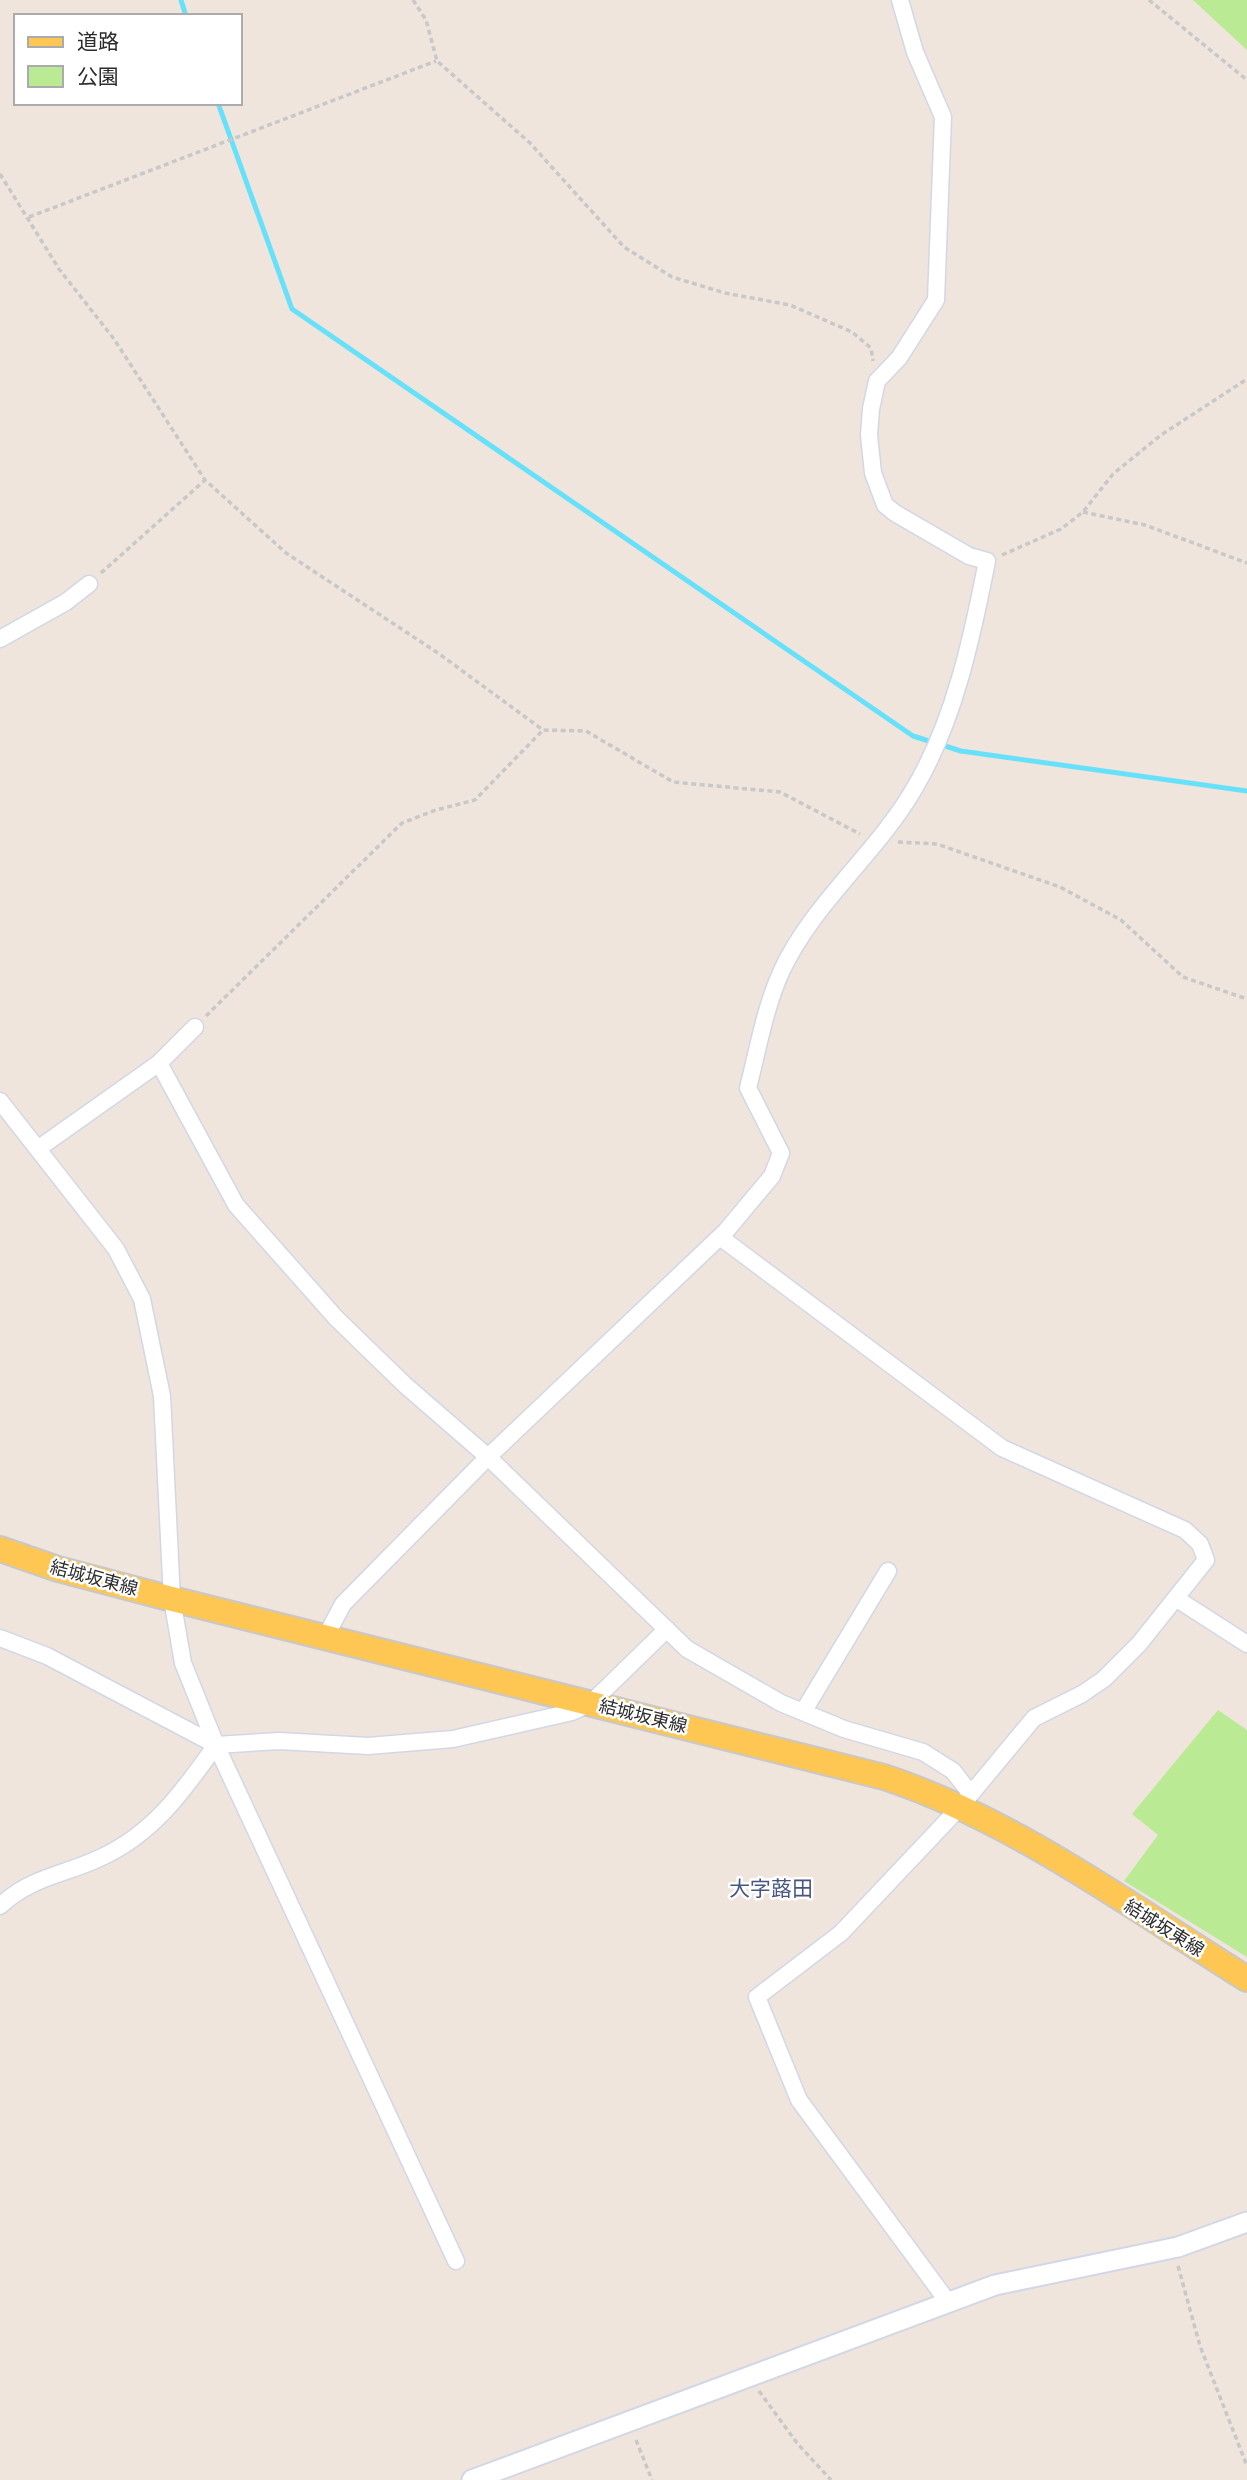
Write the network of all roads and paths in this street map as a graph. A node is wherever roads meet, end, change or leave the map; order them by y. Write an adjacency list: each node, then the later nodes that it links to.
1 (413, 0): 4 (path)
2 (900, 0): 9 (street)
3 (1149, 0): 5 (path)
4 (437, 61): 7 (path); 9 (path)
5 (1247, 80)
6 (0, 174): 7 (path)
7 (29, 218): 10 (path)
8 (1247, 379): 11 (path)
9 (877, 381): 12 (street)
10 (205, 480): 14 (path); 16 (path)
11 (1083, 512): 12 (path); 13 (path)
12 (987, 561): 17 (street)
13 (1247, 563)
14 (89, 584): 15 (street)
15 (0, 639)
16 (543, 730): 17 (path); 19 (path)
17 (877, 841): 18 (path); 23 (street)
18 (1247, 999)
19 (195, 1027): 20 (street)
20 (159, 1063): 22 (street); 24 (street)
21 (0, 1101): 22 (street)
22 (39, 1148): 27 (street)
23 (720, 1237): 24 (street); 28 (street)
24 (488, 1457): 29 (street); 30 (street)
25 (0, 1549): 27 (main road, 結城坂東線)
26 (888, 1571): 34 (street)
27 (172, 1599): 30 (main road, 結城坂東線); 35 (street)
28 (1177, 1599): 32 (street); 36 (street)
29 (667, 1629): 33 (street); 34 (street)
30 (326, 1636): 33 (main road, 結城坂東線)
31 (0, 1638): 35 (street)
32 (1247, 1644)
33 (591, 1703): 35 (street); 36 (main road, 結城坂東線)
34 (803, 1712): 36 (street)
35 (216, 1745): 37 (street); 41 (street)
36 (966, 1800): 38 (main road, 結城坂東線); 42 (street)
37 (0, 1906)
38 (1247, 1979)
39 (1247, 2222): 40 (street)
40 (1172, 2248): 42 (street); 45 (path)
41 (456, 2261)
42 (948, 2302): 43 (street)
43 (748, 2376): 44 (street); 48 (path)
44 (628, 2420): 46 (street); 47 (path)
45 (1247, 2466)
46 (472, 2480)
47 (652, 2480)
48 (831, 2480)

